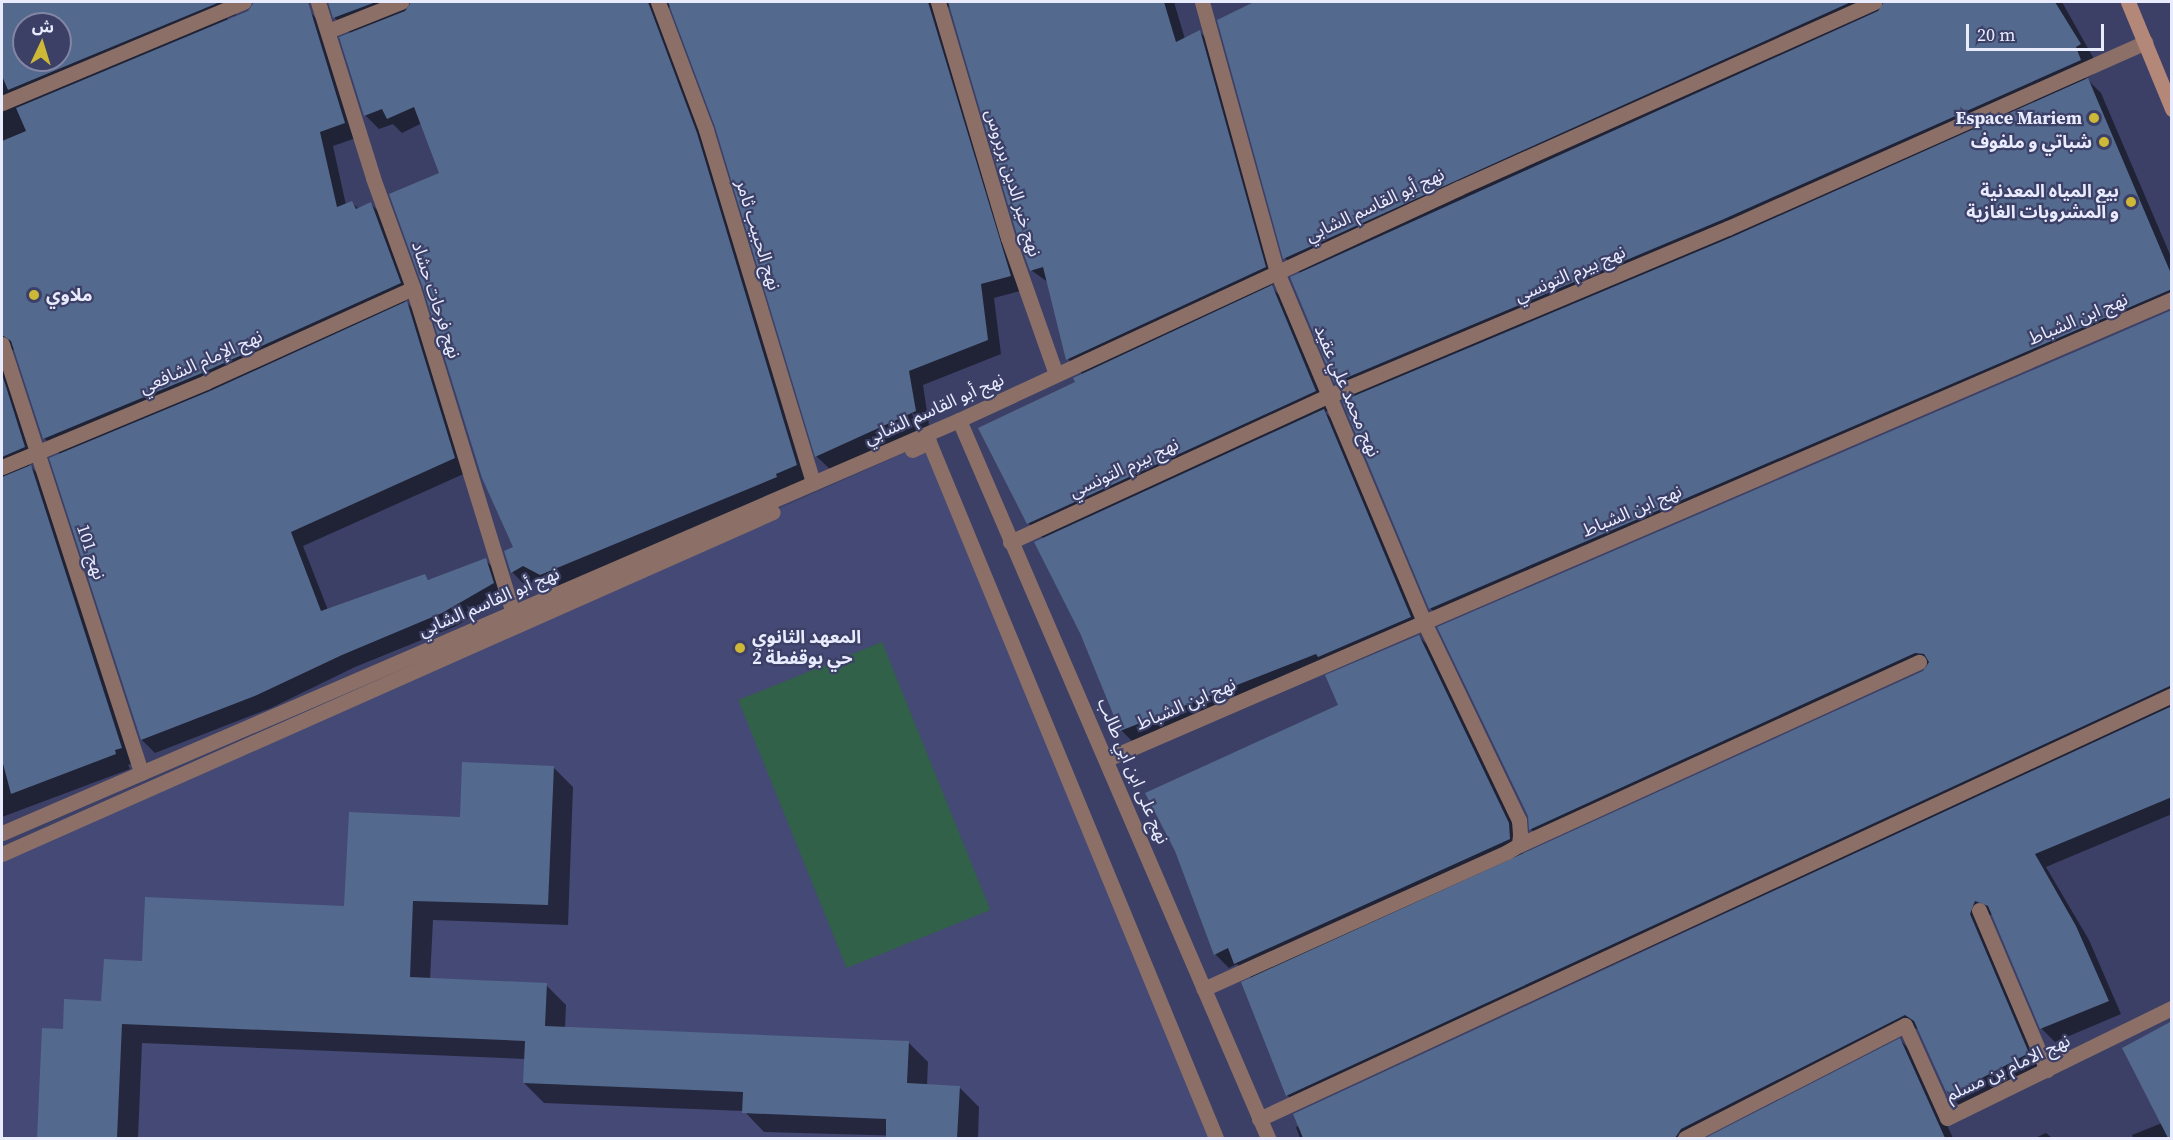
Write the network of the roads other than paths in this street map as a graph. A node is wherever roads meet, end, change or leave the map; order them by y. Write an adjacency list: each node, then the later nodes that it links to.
1 (244, 2): 11 (street)
2 (318, 2): 9 (street, نهج فرحات حشاد)
3 (401, 2): 9 (street)
4 (658, 2): 22 (street, نهج الحبيب ثامر)
5 (938, 2): 17 (street, نهج خير الدين بربروس)
6 (1202, 2): 13 (street, نهج محمد علي عقيد)
7 (1874, 2): 13 (street, نهج أبو القاسم الشابي)
8 (2128, 2): 10 (main road)
9 (328, 31): 14 (street, نهج فرحات حشاد)
10 (2145, 42): 12 (main road); 18 (street, نهج بيرم التونسي)
11 (2, 103)
12 (2172, 109)
13 (1277, 272): 17 (street, نهج أبو القاسم الشابي); 18 (street, نهج محمد علي عقيد)
14 (414, 288): 20 (street, نهج الإمام الشافعي); 24 (street, نهج فرحات حشاد)
15 (2172, 299): 25 (street, نهج ابن الشباط)
16 (2, 344): 20 (street, نهج 101)
17 (1056, 374): 19 (street, نهج أبو القاسم الشابي)
18 (1328, 396): 23 (street, نهج بيرم التونسي); 25 (street, نهج محمد علي عقيد)
19 (959, 420): 22 (street, نهج أبو القاسم الشابي); 23 (street, نهج على ابن ابي طالب)
20 (38, 453): 21 (street, نهج الإمام الشافعي); 29 (street, نهج 101)
21 (2, 467)
22 (813, 483): 24 (street, نهج أبو القاسم الشابي)
23 (1010, 542): 28 (street, نهج على ابن ابي طالب)
24 (513, 613): 29 (street, نهج أبو القاسم الشابي)
25 (1424, 622): 28 (street, نهج ابن الشباط); 31 (street, نهج محمد علي عقيد)
26 (1919, 662): 31 (street)
27 (2172, 695): 37 (street)
28 (1107, 759): 34 (street, نهج على ابن ابي طالب)
29 (141, 773): 30 (street, نهج أبو القاسم الشابي)
30 (2, 833)
31 (1519, 845): 34 (street)
32 (2, 854): 38 (street)
33 (1979, 910): 36 (street)
34 (1203, 989): 37 (street, نهج على ابن ابي طالب)
35 (2172, 1008): 36 (street, نهج الامام بن مسلم)
36 (2047, 1070): 40 (street, نهج الامام بن مسلم)
37 (1259, 1119): 39 (street, نهج على ابن ابي طالب)
38 (1216, 1138)
39 (1268, 1138)
40 (1685, 1138)

